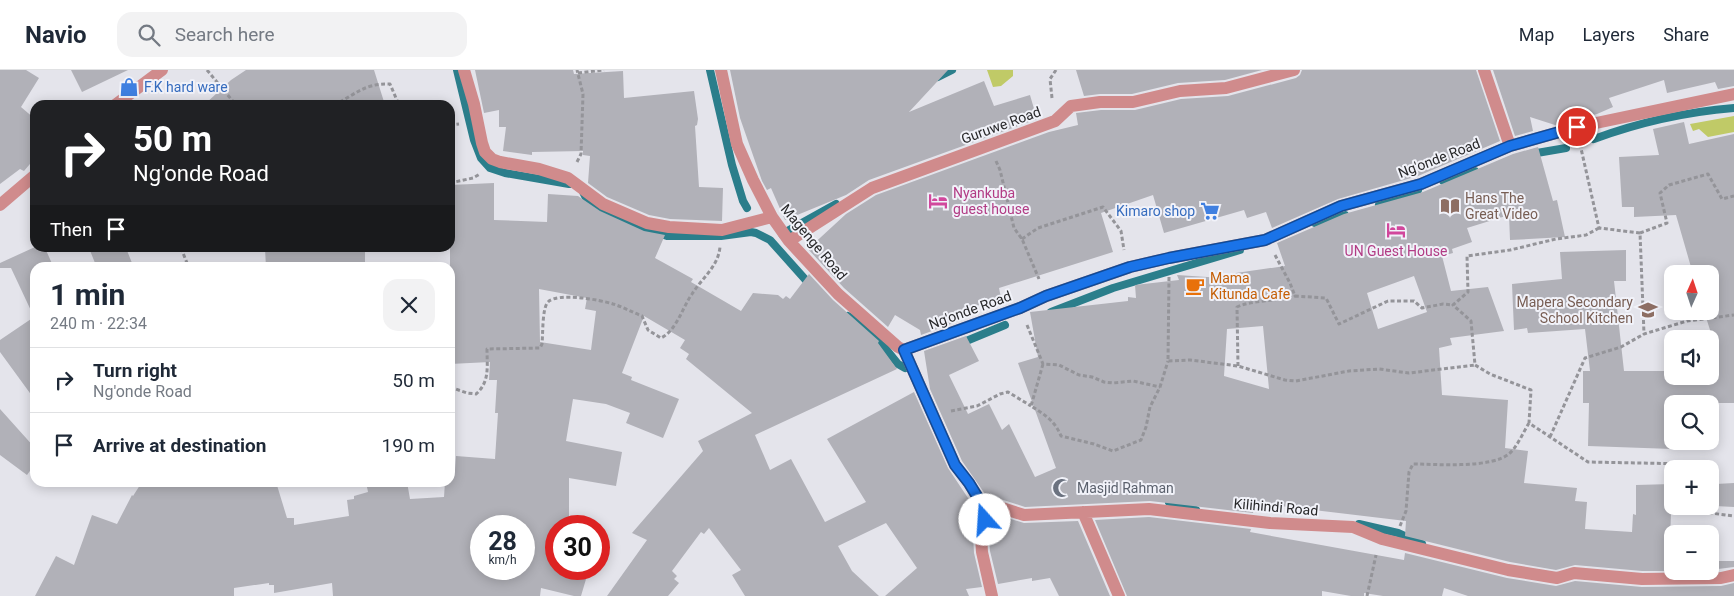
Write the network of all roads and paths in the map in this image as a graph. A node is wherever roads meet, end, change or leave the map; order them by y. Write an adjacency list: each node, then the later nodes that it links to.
1 (162, 70): 11 (street)
2 (207, 70): 12 (path)
3 (464, 70): 19 (street)
4 (604, 70): 9 (path)
5 (721, 70): 25 (street, Magenge Road)
6 (1056, 70): 15 (path)
7 (1294, 70): 15 (street, Guruwe Road)
8 (1484, 70): 18 (street)
9 (577, 72): 20 (path)
10 (1734, 94): 16 (street, Ng'onde Road)
11 (122, 100)
12 (232, 100)
13 (345, 100): 14 (path)
14 (398, 100)
15 (1055, 121): 17 (street, Guruwe Road)
16 (1577, 127): 18 (street, Ng'onde Road); 26 (path)
17 (989, 146): 29 (path); 30 (street, Guruwe Road)
18 (1510, 146): 31 (street, Ng'onde Road)
19 (500, 162): 20 (street); 22 (path)
20 (568, 178): 27 (street)
21 (30, 179): 24 (street)
22 (455, 182)
23 (1734, 196): 28 (path)
24 (0, 205)
25 (772, 217): 27 (street); 30 (street, Magenge Road)
26 (1599, 228): 28 (path); 36 (path)
27 (722, 230): 46 (path)
28 (1640, 232): 39 (path)
29 (1022, 239): 33 (path); 34 (path)
30 (789, 240): 40 (street, Magenge Road)
31 (1265, 240): 32 (street, Ng'onde Road); 35 (path)
32 (1169, 258): 33 (street, Ng'onde Road); 41 (path)
33 (1130, 267): 34 (street, Ng'onde Road)
34 (1046, 296): 37 (street, Ng'onde Road)
35 (1295, 296): 36 (path); 44 (path)
36 (1453, 305): 43 (path)
37 (1020, 308): 40 (street, Ng'onde Road); 42 (path)
38 (1734, 314): 39 (path)
39 (1644, 334): 50 (path)
40 (904, 350): 48 (street)
41 (1168, 361): 44 (path); 45 (path)
42 (1043, 364): 45 (path); 47 (path)
43 (1475, 365): 44 (path); 49 (path)
44 (1238, 366)
45 (1160, 388): 47 (path)
46 (455, 389)
47 (1031, 406): 48 (path)
48 (932, 415): 52 (street)
49 (1529, 423): 50 (path); 56 (path)
50 (1550, 437): 51 (path)
51 (1664, 464)
52 (980, 501): 53 (street, Kilihindi Road); 58 (street)
53 (1083, 512): 56 (street, Kilihindi Road); 59 (street)
54 (1719, 514): 55 (path)
55 (1734, 516)
56 (1382, 539): 57 (street, Kilihindi Road); 60 (path)
57 (1734, 575)
58 (992, 596)
59 (1119, 596)
60 (1368, 596)

